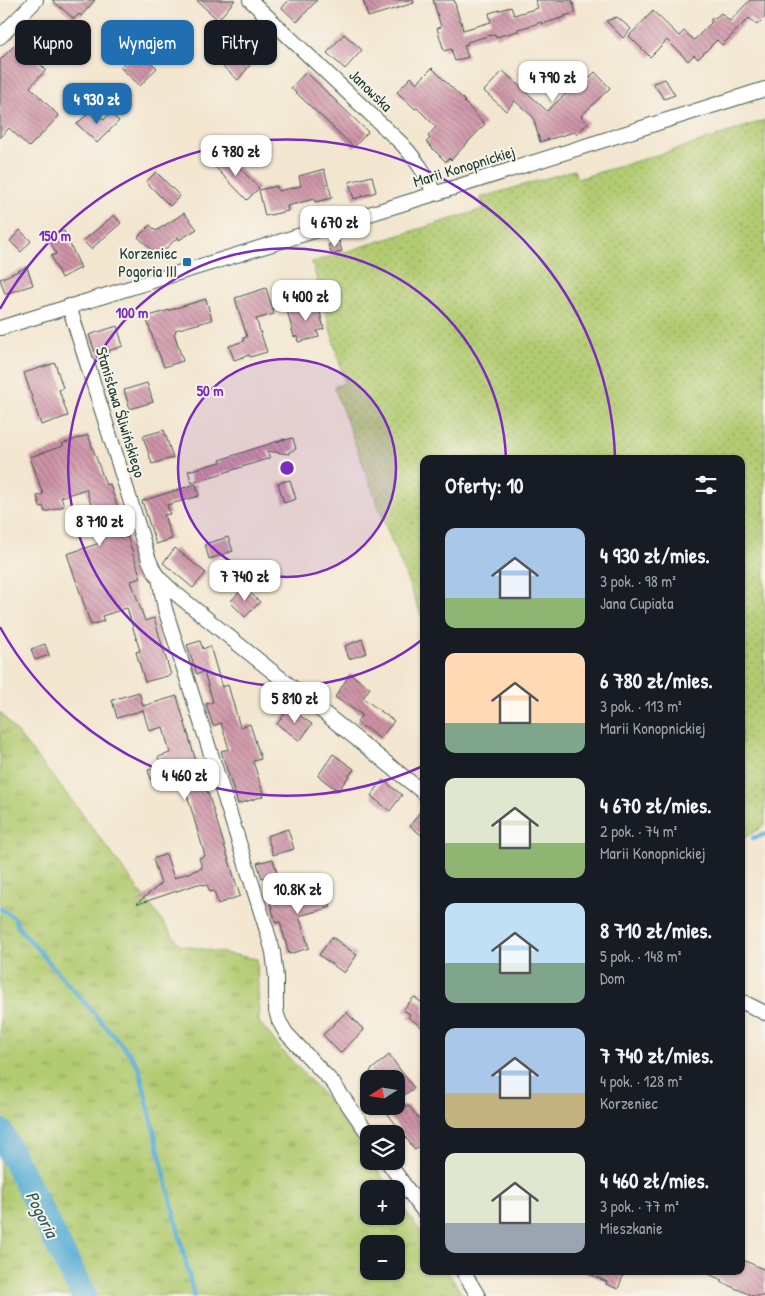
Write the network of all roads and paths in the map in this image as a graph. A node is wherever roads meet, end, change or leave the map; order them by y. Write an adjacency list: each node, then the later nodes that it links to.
1 (36, 0): 3 (street)
2 (250, 0): 5 (street, Janowska)
3 (0, 37)
4 (765, 89): 5 (street, Marii Konopnickiej)
5 (434, 194): 6 (street, Marii Konopnickiej)
6 (69, 306): 7 (street, Marii Konopnickiej); 8 (street, Stanisława Śliwińskiego)
7 (0, 328)
8 (159, 578): 9 (street); 12 (street, Stanisława Śliwińskiego)
9 (420, 790)
10 (745, 1003): 11 (street)
11 (765, 1013)
12 (363, 1125)
13 (394, 1170): 14 (street)
14 (420, 1206)
15 (465, 1275): 16 (street)
16 (478, 1296)

